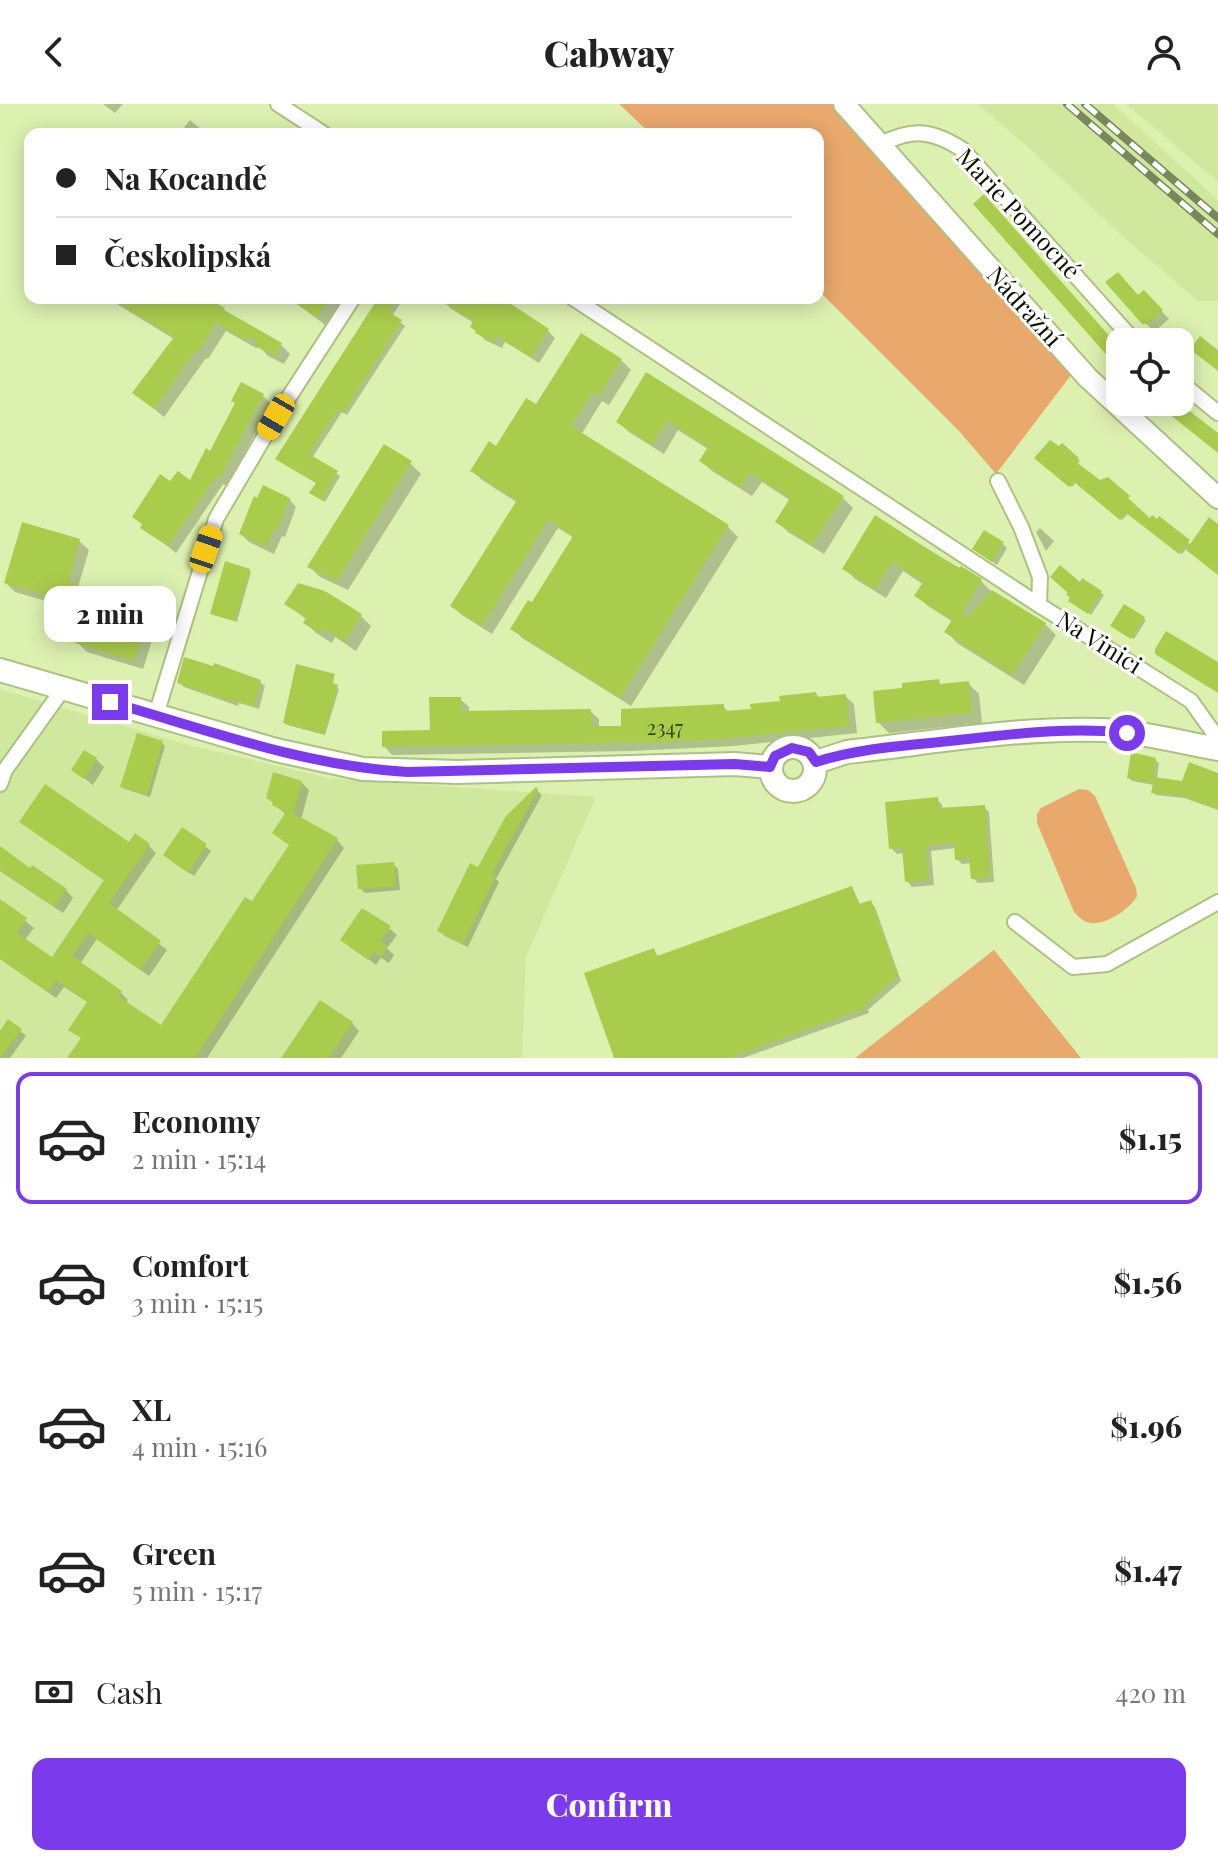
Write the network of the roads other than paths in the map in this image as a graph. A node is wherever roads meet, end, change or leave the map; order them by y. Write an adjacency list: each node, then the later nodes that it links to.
1 (278, 104): 3 (street)
2 (844, 104): 4 (main road, Nádražní)
3 (315, 128)
4 (881, 144): 7 (street, Marie Pomocné); 11 (main road, Nádražní)
5 (349, 304): 15 (street)
6 (582, 304): 12 (street)
7 (1122, 328)
8 (1194, 393): 9 (street)
9 (1218, 413)
10 (998, 481): 12 (street, Na Vinici)
11 (1218, 498)
12 (1039, 605): 16 (street, Na Vinici)
13 (0, 670): 14 (main road)
14 (63, 689): 15 (main road); 20 (street)
15 (156, 715): 19 (main road)
16 (1218, 739)
17 (1218, 749): 18 (main road)
18 (816, 762): 19 (main road); 19 (main road)
19 (770, 767)
20 (0, 784)
21 (1218, 902): 22 (street)
22 (1015, 922)

